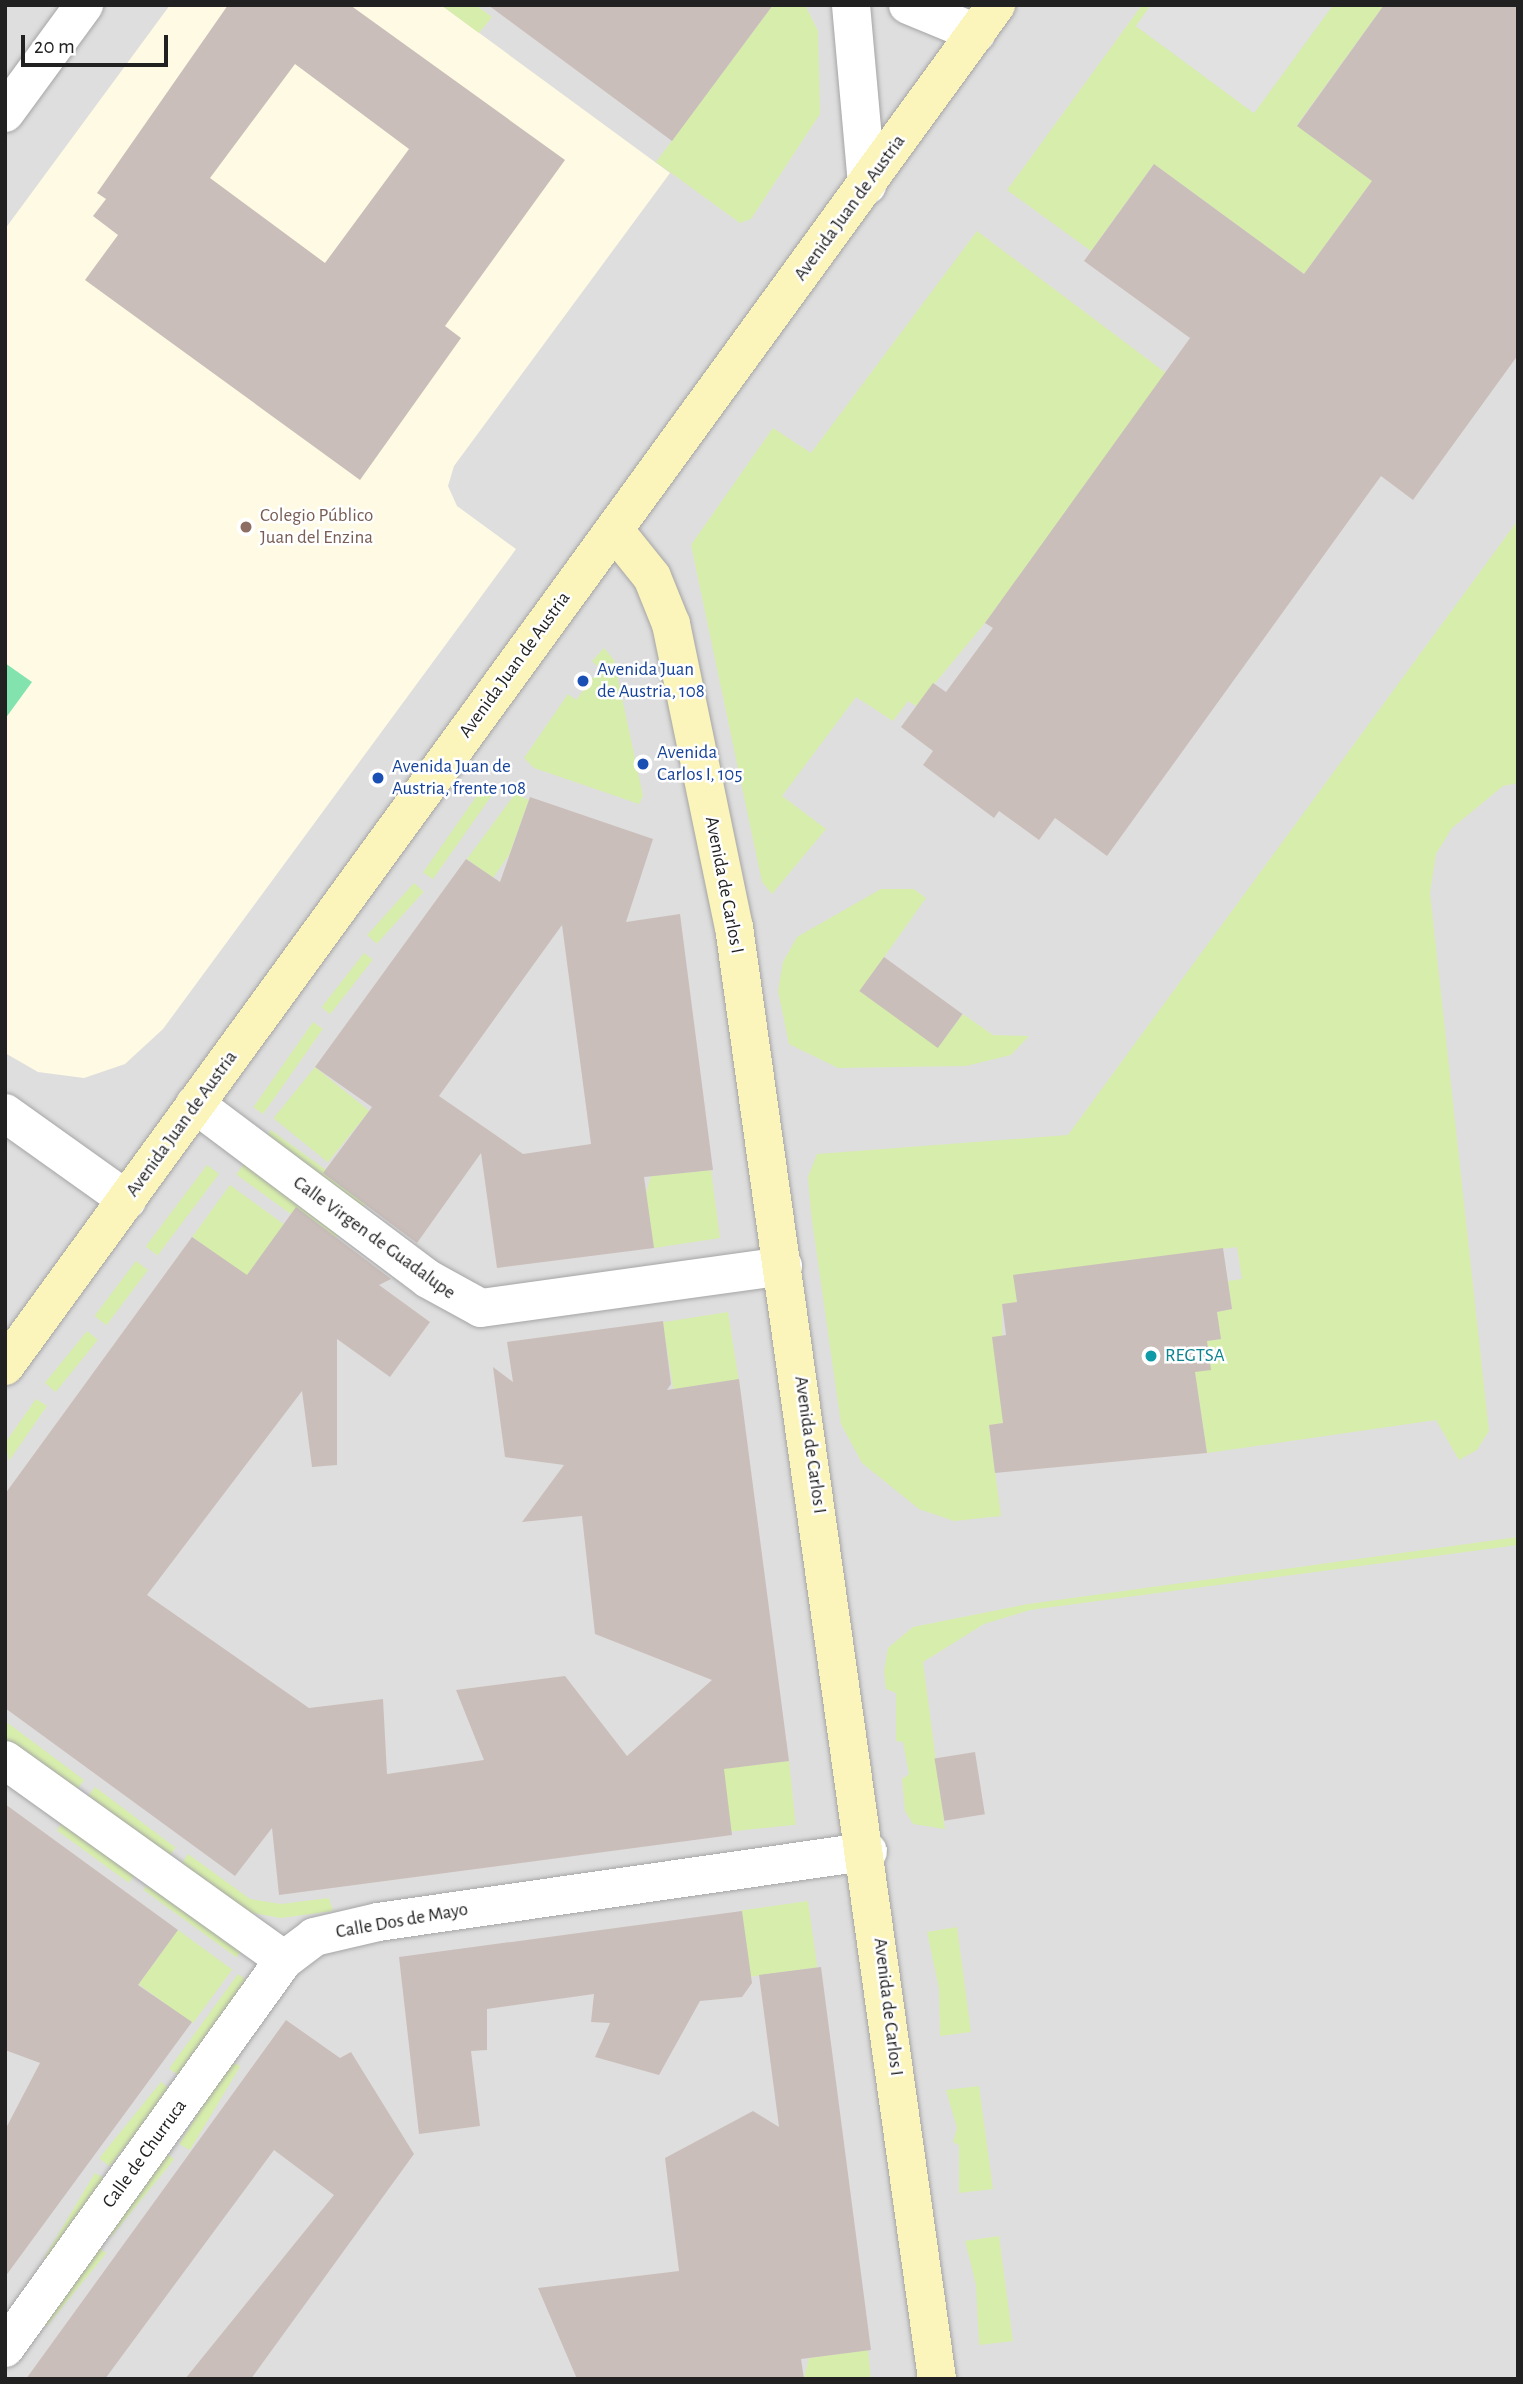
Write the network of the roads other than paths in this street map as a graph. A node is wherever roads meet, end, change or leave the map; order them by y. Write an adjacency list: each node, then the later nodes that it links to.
1 (84, 5): 5 (street)
2 (851, 5): 6 (street)
3 (908, 5): 4 (street)
4 (977, 15): 6 (main road, Avenida Juan de Austria)
5 (5, 113)
6 (867, 185): 7 (main road, Avenida Juan de Austria)
7 (615, 531): 8 (main road, Avenida Juan de Austria); 11 (main road, Avenida de Carlos I)
8 (195, 1104): 10 (main road, Avenida Juan de Austria); 11 (street, Calle Virgen de Guadalupe)
9 (5, 1112): 10 (street)
10 (127, 1200): 12 (main road, Avenida Juan de Austria)
11 (783, 1266): 14 (main road, Avenida de Carlos I)
12 (5, 1366)
13 (5, 1760): 15 (street)
14 (868, 1852): 15 (street, Calle Dos de Mayo); 17 (main road, Avenida de Carlos I)
15 (284, 1961): 16 (street, Calle de Churruca)
16 (5, 2348)
17 (937, 2379)

